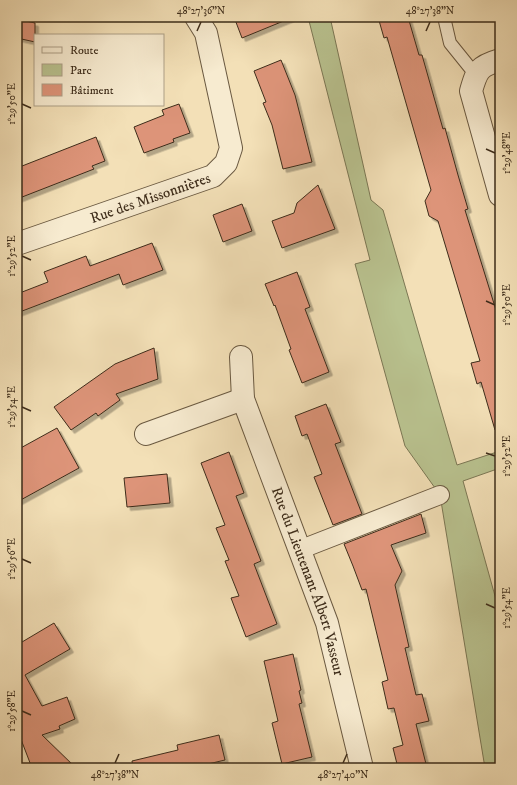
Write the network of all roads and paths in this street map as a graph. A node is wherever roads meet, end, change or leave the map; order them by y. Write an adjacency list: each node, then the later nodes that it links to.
1 (196, 17): 6 (street, Rue des Missonnières)
2 (444, 17): 4 (lane)
3 (500, 60): 4 (street)
4 (475, 74): 5 (street)
5 (500, 195)
6 (17, 244)
7 (241, 357): 8 (street, Rue du Lieutenant Albert Vasseur)
8 (243, 399): 9 (street); 11 (street, Rue du Lieutenant Albert Vasseur)
9 (146, 434)
10 (440, 495): 11 (street)
11 (300, 550): 12 (street, Rue du Lieutenant Albert Vasseur)
12 (362, 768)

